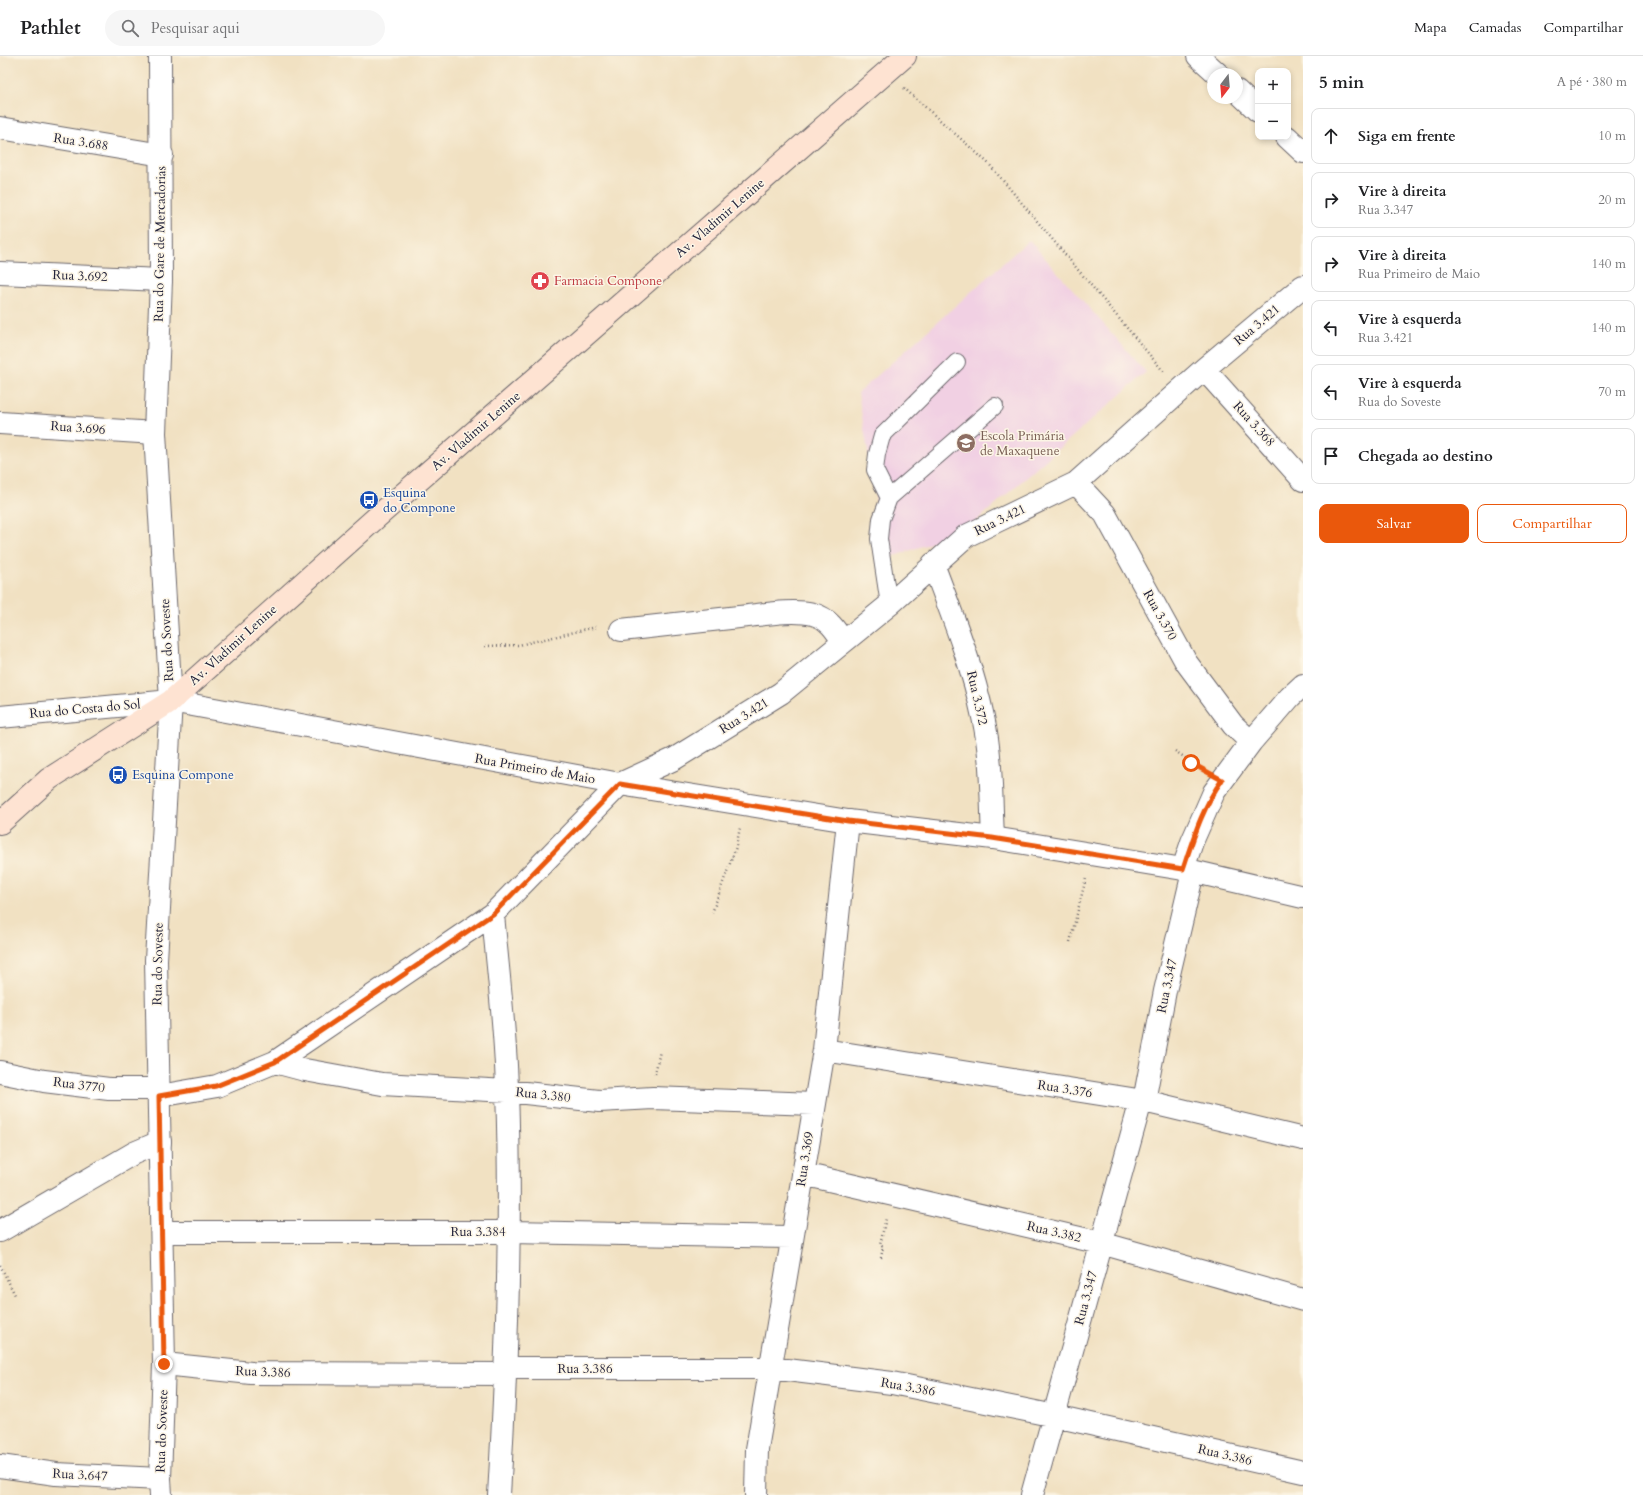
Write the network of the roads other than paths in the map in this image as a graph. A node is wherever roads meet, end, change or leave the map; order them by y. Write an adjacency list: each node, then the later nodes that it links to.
1 (160, 56): 10 (street, Rua do Gare de Mercadorias)
2 (905, 56): 27 (main road, Av. Vladimir Lenine)
3 (1198, 56): 4 (street)
4 (1211, 68)
5 (1243, 96): 6 (street)
6 (1255, 107)
7 (0, 128): 10 (street, Rua 3.688)
8 (1290, 140): 9 (street)
9 (1303, 152)
10 (162, 155): 12 (street, Rua do Gare de Mercadorias)
11 (0, 273): 12 (street, Rua 3.692)
12 (161, 280): 18 (street, Rua do Gare de Mercadorias)
13 (1303, 286): 15 (street, Rua 3.421)
14 (957, 362): 21 (lane)
15 (1204, 369): 19 (street, Rua 3.368); 20 (street, Rua 3.421)
16 (995, 406): 21 (lane)
17 (0, 423): 18 (street, Rua 3.696)
18 (156, 433): 27 (street, Rua do Soveste)
19 (1303, 480)
20 (1076, 483): 22 (street, Rua 3.421); 29 (street, Rua 3.370)
21 (889, 498): 23 (lane)
22 (933, 564): 23 (street, Rua 3.421); 33 (street, Rua 3.372)
23 (889, 605): 25 (street, Rua 3.421)
24 (621, 630): 25 (street)
25 (843, 642): 30 (street, Rua 3.421)
26 (1303, 685): 29 (street, Rua 3.347)
27 (171, 701): 28 (street, Rua do Costa do Sol); 30 (street, Rua Primeiro de Maio); 32 (main road, Av. Vladimir Lenine); 41 (street, Rua do Soveste)
28 (0, 716)
29 (1251, 742): 34 (street, Rua 3.347)
30 (620, 784): 31 (street, Rua Primeiro de Maio); 36 (street, Rua 3.421)
31 (848, 821): 33 (street, Rua Primeiro de Maio); 37 (street, Rua 3.369)
32 (0, 823)
33 (992, 838): 34 (street, Rua Primeiro de Maio)
34 (1188, 870): 35 (street, Rua Primeiro de Maio); 42 (street, Rua 3.347)
35 (1303, 897)
36 (493, 914): 38 (street, Rua 3.421); 40 (street)
37 (824, 1050): 42 (street, Rua 3.376); 43 (street, Rua 3.369)
38 (275, 1062): 40 (street, Rua 3.380); 41 (street, Rua 3.421)
39 (0, 1072): 41 (street, Rua 3770)
40 (508, 1091): 43 (street, Rua 3.380); 49 (street)
41 (159, 1093): 45 (street, Rua do Soveste)
42 (1142, 1101): 44 (street, Rua 3.376); 51 (street, Rua 3.347)
43 (814, 1104): 46 (street, Rua 3.369)
44 (1303, 1139)
45 (160, 1142): 47 (street); 48 (street, Rua do Soveste)
46 (803, 1174): 50 (street, Rua 3.369); 51 (street, Rua 3.382)
47 (0, 1232)
48 (163, 1232): 49 (street, Rua 3.384); 53 (street, Rua do Soveste)
49 (508, 1232): 50 (street, Rua 3.384); 55 (street)
50 (792, 1237): 54 (street, Rua 3.369)
51 (1101, 1243): 52 (street, Rua 3.382); 56 (street, Rua 3.347)
52 (1303, 1300)
53 (164, 1364): 55 (street, Rua 3.386); 59 (street, Rua do Soveste)
54 (771, 1368): 55 (street, Rua 3.386); 56 (street, Rua 3.386); 61 (street, Rua 3.369)
55 (506, 1371): 60 (street)
56 (1055, 1416): 58 (street, Rua 3.386); 62 (street, Rua 3.347)
57 (0, 1466): 59 (street, Rua 3.647)
58 (1303, 1472)
59 (161, 1487)
60 (499, 1495)
61 (756, 1495)
62 (1032, 1495)

